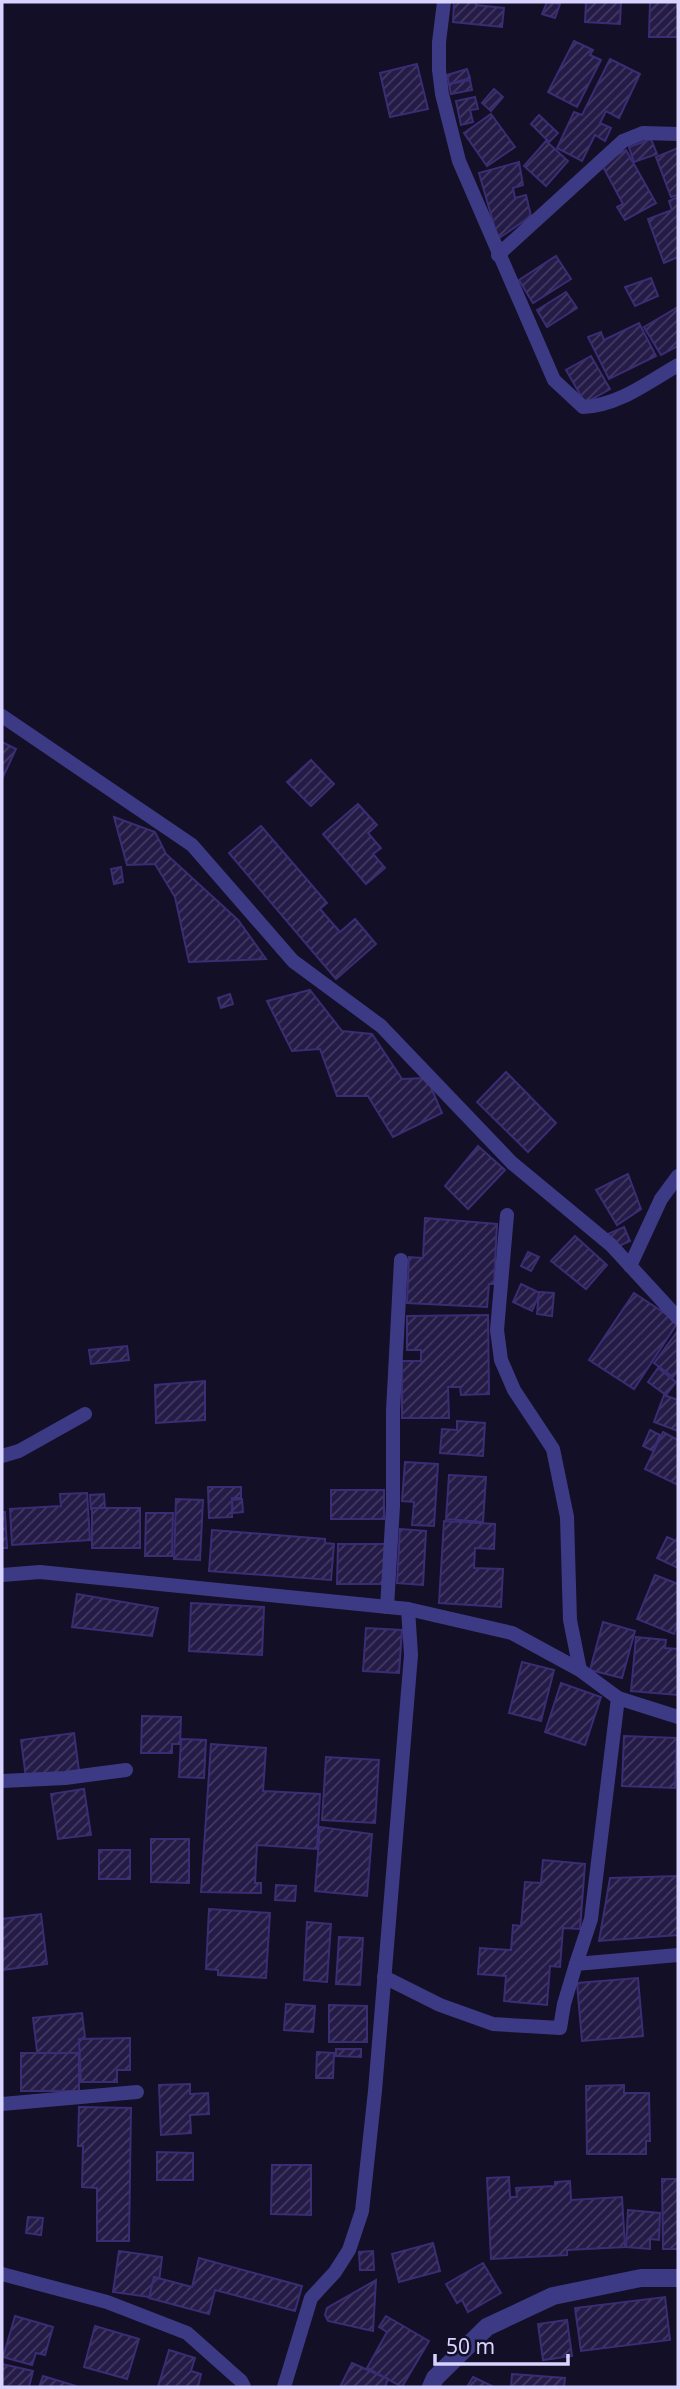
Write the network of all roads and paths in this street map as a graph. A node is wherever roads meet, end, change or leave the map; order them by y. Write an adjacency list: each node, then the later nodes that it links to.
1 (444, 2): 3 (street)
2 (678, 134): 3 (street)
3 (498, 255): 4 (street)
4 (678, 365)
5 (2, 716): 9 (street)
6 (678, 1176): 9 (street)
7 (507, 1215): 16 (street)
8 (401, 1260): 14 (street)
9 (630, 1266): 10 (street)
10 (678, 1318)
11 (85, 1414): 12 (street)
12 (2, 1457)
13 (2, 1575): 14 (street)
14 (387, 1607): 15 (street)
15 (408, 1609): 16 (street); 23 (street)
16 (580, 1670): 17 (street)
17 (618, 1698): 18 (street); 22 (street)
18 (678, 1717)
19 (126, 1770): 20 (street)
20 (2, 1781)
21 (678, 1955): 22 (street)
22 (576, 1964): 23 (street)
23 (384, 1977): 29 (street)
24 (137, 2092): 25 (street)
25 (2, 2104)
26 (2, 2274): 28 (street)
27 (678, 2278): 30 (street)
28 (244, 2387)
29 (284, 2387)
30 (431, 2387)

